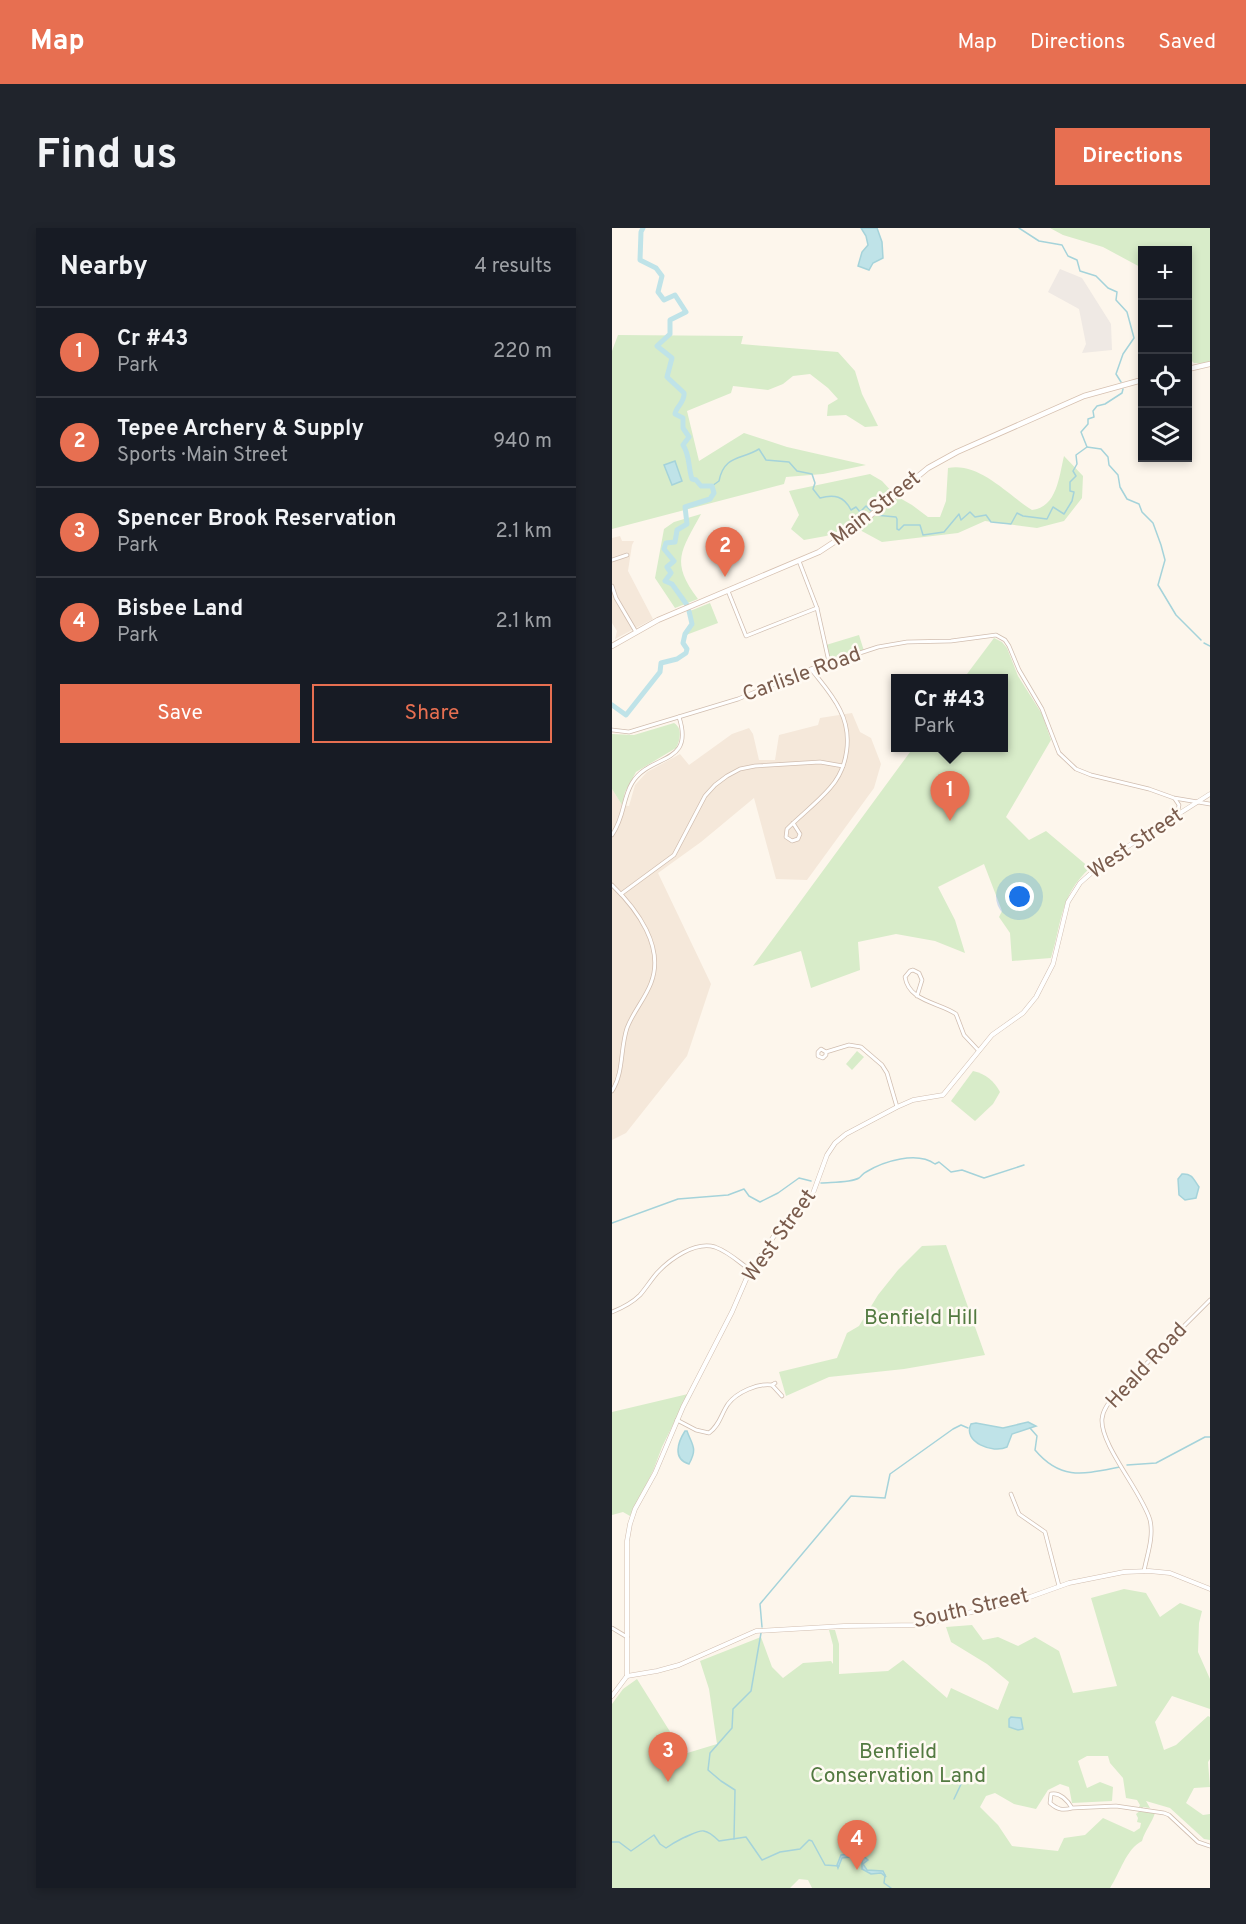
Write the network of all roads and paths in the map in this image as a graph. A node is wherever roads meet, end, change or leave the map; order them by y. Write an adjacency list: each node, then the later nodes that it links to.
1 (1210, 364): 2 (main road)
2 (1192, 368)
3 (1138, 381): 6 (main road, Main Street)
4 (627, 555): 5 (street)
5 (612, 560)
6 (799, 561): 8 (main road, Main Street); 9 (street)
7 (612, 586): 10 (street)
8 (728, 591): 9 (street); 10 (main road, Main Street)
9 (817, 608): 12 (street)
10 (636, 632): 11 (main road, Main Street)
11 (612, 646)
12 (829, 662): 13 (street, Carlisle Road); 17 (street, Carlisle Road)
13 (810, 669): 14 (street, Carlisle Road); 16 (street)
14 (679, 717): 15 (street, Carlisle Road); 22 (street)
15 (612, 730)
16 (843, 766): 21 (street); 24 (street)
17 (1174, 798): 19 (street); 20 (street)
18 (1209, 798): 19 (street, West Street); 19 (street)
19 (1197, 802): 20 (street, West Street)
20 (1177, 816): 26 (street, West Street)
21 (793, 824): 21 (street)
22 (612, 835)
23 (612, 885): 24 (street)
24 (621, 894): 28 (street)
25 (917, 996): 25 (street); 26 (street)
26 (979, 1051): 29 (street, West Street)
27 (826, 1052): 29 (street)
28 (612, 1091)
29 (897, 1107): 30 (street, West Street)
30 (750, 1270): 32 (street); 34 (street, West Street)
31 (1210, 1300): 36 (street, Heald Road)
32 (612, 1312)
33 (782, 1396): 34 (street)
34 (677, 1420): 40 (street, West Street)
35 (1011, 1494): 37 (street)
36 (1144, 1571): 37 (street, South Street); 38 (street, South Street)
37 (1059, 1586): 41 (street, South Street)
38 (1210, 1588)
39 (612, 1628): 40 (street)
40 (627, 1637): 41 (street, West Street)
41 (627, 1676): 42 (street)
42 (612, 1696)
43 (1072, 1808): 43 (street); 44 (street)
44 (1210, 1846)

